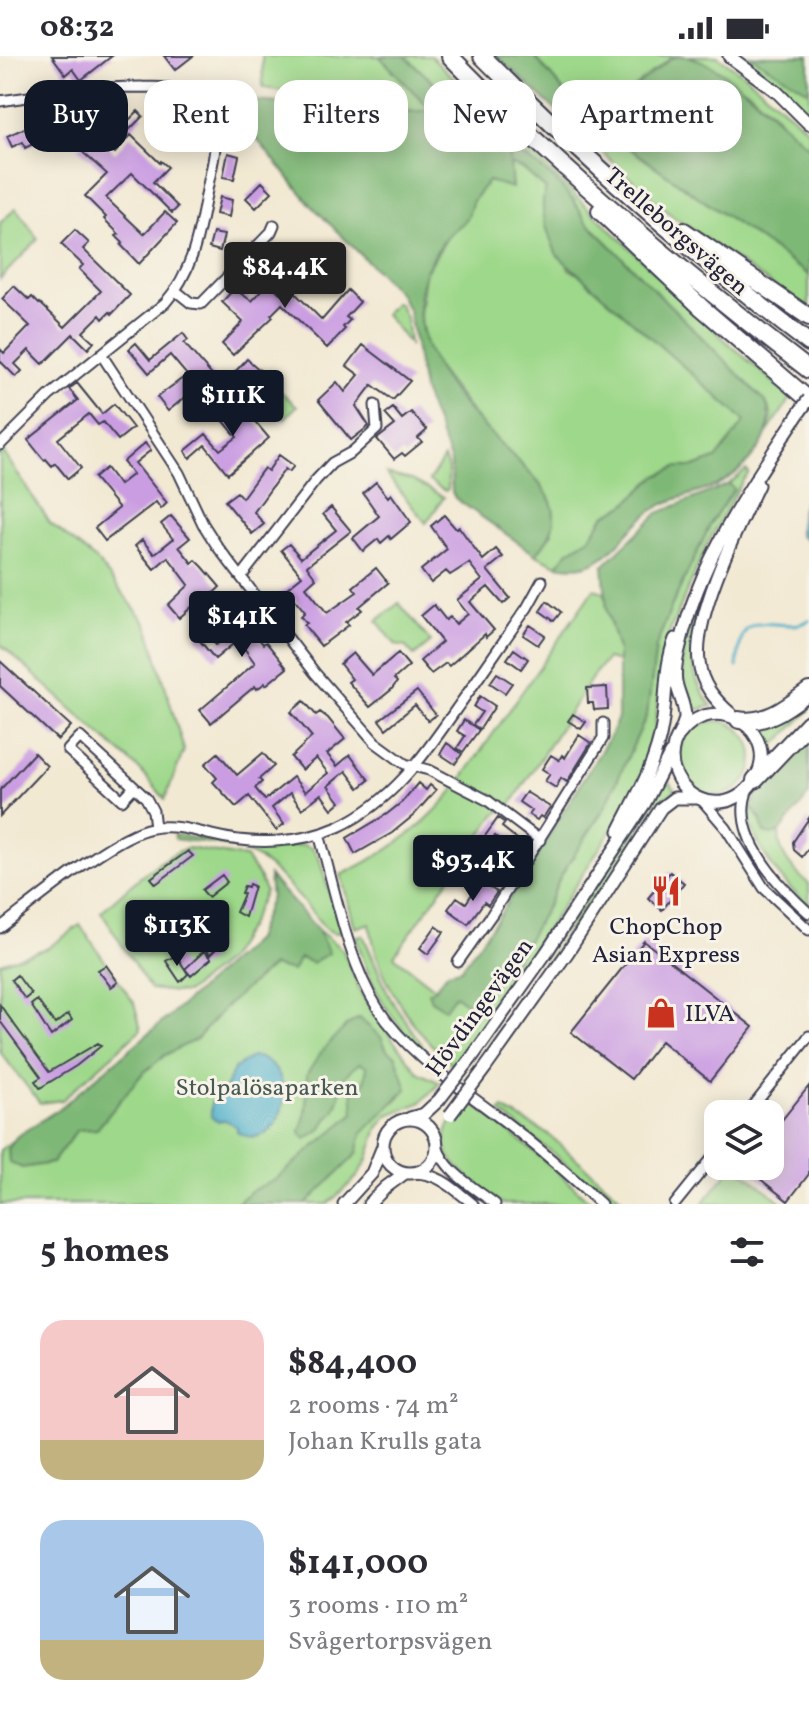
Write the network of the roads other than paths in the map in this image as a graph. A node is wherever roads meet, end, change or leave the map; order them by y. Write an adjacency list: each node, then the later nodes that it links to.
1 (450, 56): 4 (highway, Trelleborgsvägen)
2 (482, 56): 9 (highway, Trelleborgsvägen)
3 (729, 56): 6 (street)
4 (474, 80)
5 (0, 101): 11 (street)
6 (809, 124)
7 (536, 139): 15 (highway, Trelleborgsvägen)
8 (536, 149): 16 (highway)
9 (594, 162): 12 (highway); 13 (highway, Trelleborgsvägen)
10 (274, 225): 11 (street)
11 (176, 291): 14 (street)
12 (809, 317)
13 (809, 343)
14 (101, 354): 18 (street); 20 (street)
15 (809, 370)
16 (807, 403): 19 (street)
17 (375, 405): 20 (street)
18 (0, 445)
19 (776, 447): 22 (street); 24 (street)
20 (241, 577): 28 (street)
21 (542, 581): 28 (street)
22 (691, 602): 27 (street); 35 (street)
23 (809, 691): 24 (highway)
24 (736, 718): 27 (street); 29 (street)
25 (603, 723): 34 (street)
26 (809, 723): 29 (highway)
27 (676, 740): 31 (street); 35 (street, Hövdingevägen)
28 (415, 768): 33 (street); 34 (street)
29 (752, 784): 31 (street); 36 (street)
30 (134, 787): 30 (street); 32 (street)
31 (699, 799): 38 (street); 43 (street, Hövdingevägen, bridge)
32 (155, 827): 33 (street); 37 (street)
33 (319, 834): 51 (street)
34 (540, 840): 39 (street)
35 (593, 880): 42 (street, Hövdingevägen, bridge)
36 (809, 913)
37 (0, 928)
38 (809, 930)
39 (458, 962)
40 (809, 1036): 41 (street)
41 (758, 1100)
42 (409, 1119): 43 (street); 44 (street, Hövdingevägen)
43 (436, 1140): 46 (street, Hövdingevägen); 50 (street)
44 (383, 1145): 46 (street); 47 (street, Hövdingevägen)
45 (704, 1168): 52 (street)
46 (410, 1173): 48 (street, Hövdingevägen); 49 (street)
47 (344, 1204)
48 (369, 1204)
49 (473, 1204)
50 (495, 1204)
51 (601, 1204)
52 (675, 1204)

